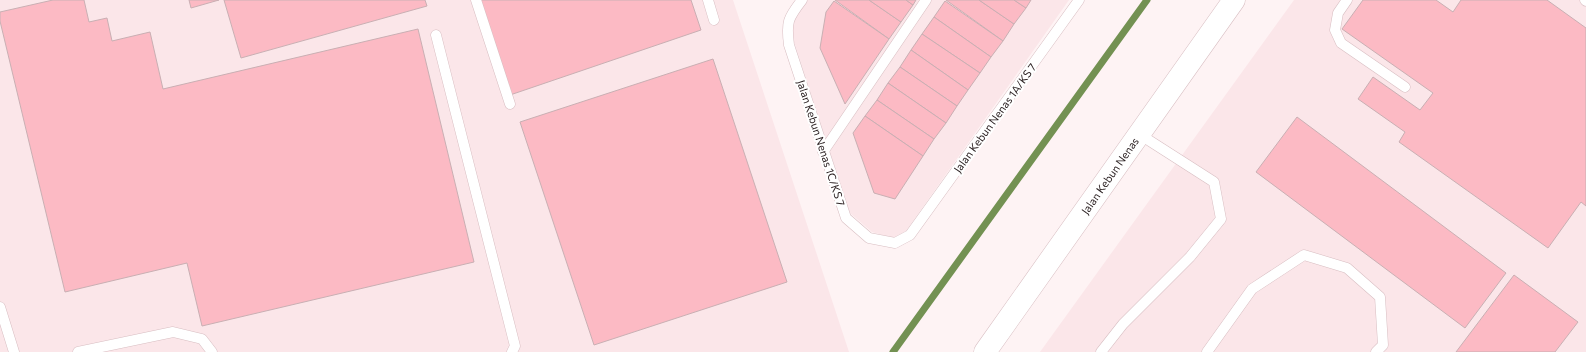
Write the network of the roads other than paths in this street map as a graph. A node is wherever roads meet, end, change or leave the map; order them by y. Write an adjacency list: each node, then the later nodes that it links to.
1 (476, 0): 11 (lane)
2 (708, 0): 8 (lane)
3 (802, 0): 13 (lane, Jalan Kebun Nenas 1C/KS 7)
4 (926, 0): 13 (lane)
5 (1079, 0): 14 (lane, Jalan Kebun Nenas 1A/KS 7)
6 (1234, 0): 12 (street, Jalan Kebun Nenas)
7 (1347, 0): 10 (lane)
8 (714, 20)
9 (436, 35): 19 (lane)
10 (1405, 87)
11 (510, 104)
12 (1140, 134): 20 (street, Jalan Kebun Nenas); 21 (lane)
13 (823, 152): 14 (lane, Jalan Kebun Nenas 1C/KS 7)
14 (910, 235)
15 (0, 307): 16 (lane)
16 (14, 352)
17 (78, 352): 18 (lane)
18 (212, 352)
19 (512, 352)
20 (985, 352)
21 (1101, 352)
22 (1207, 352): 23 (lane)
23 (1376, 352)

